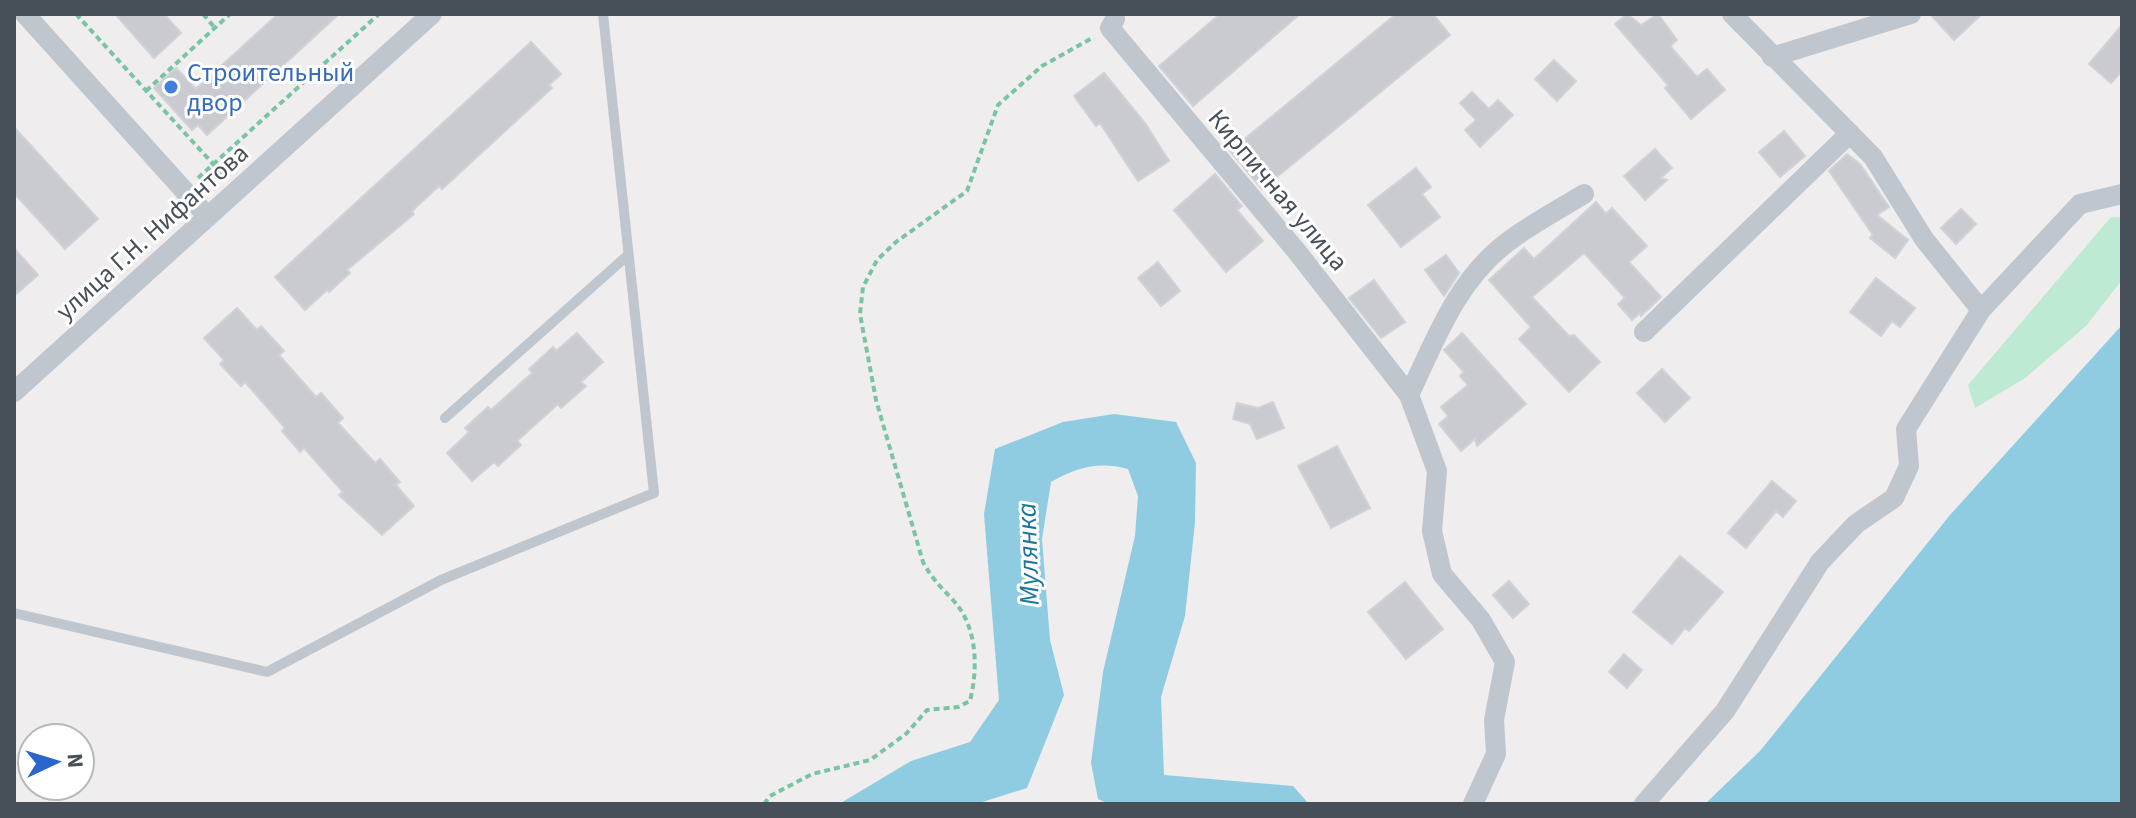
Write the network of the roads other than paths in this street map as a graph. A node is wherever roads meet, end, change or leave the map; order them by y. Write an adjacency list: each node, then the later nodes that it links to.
1 (25, 14): 11 (street)
2 (432, 14): 11 (street, улица Г.Н. Нифантова)
3 (603, 14): 12 (lane)
4 (1732, 14): 7 (street)
5 (1911, 14): 7 (street)
6 (1113, 24): 16 (street, Кирпичная улица)
7 (1772, 57): 8 (street)
8 (1850, 133): 13 (street); 14 (street)
9 (1584, 194): 16 (street)
10 (2122, 194): 13 (street)
11 (208, 217): 15 (street, улица Г.Н. Нифантова)
12 (628, 255): 17 (lane); 18 (lane)
13 (1981, 310): 20 (street)
14 (1644, 332)
15 (14, 392)
16 (1409, 395): 19 (street, Кирпичная улица)
17 (445, 418)
18 (14, 613)
19 (1473, 804)
20 (1644, 804)

